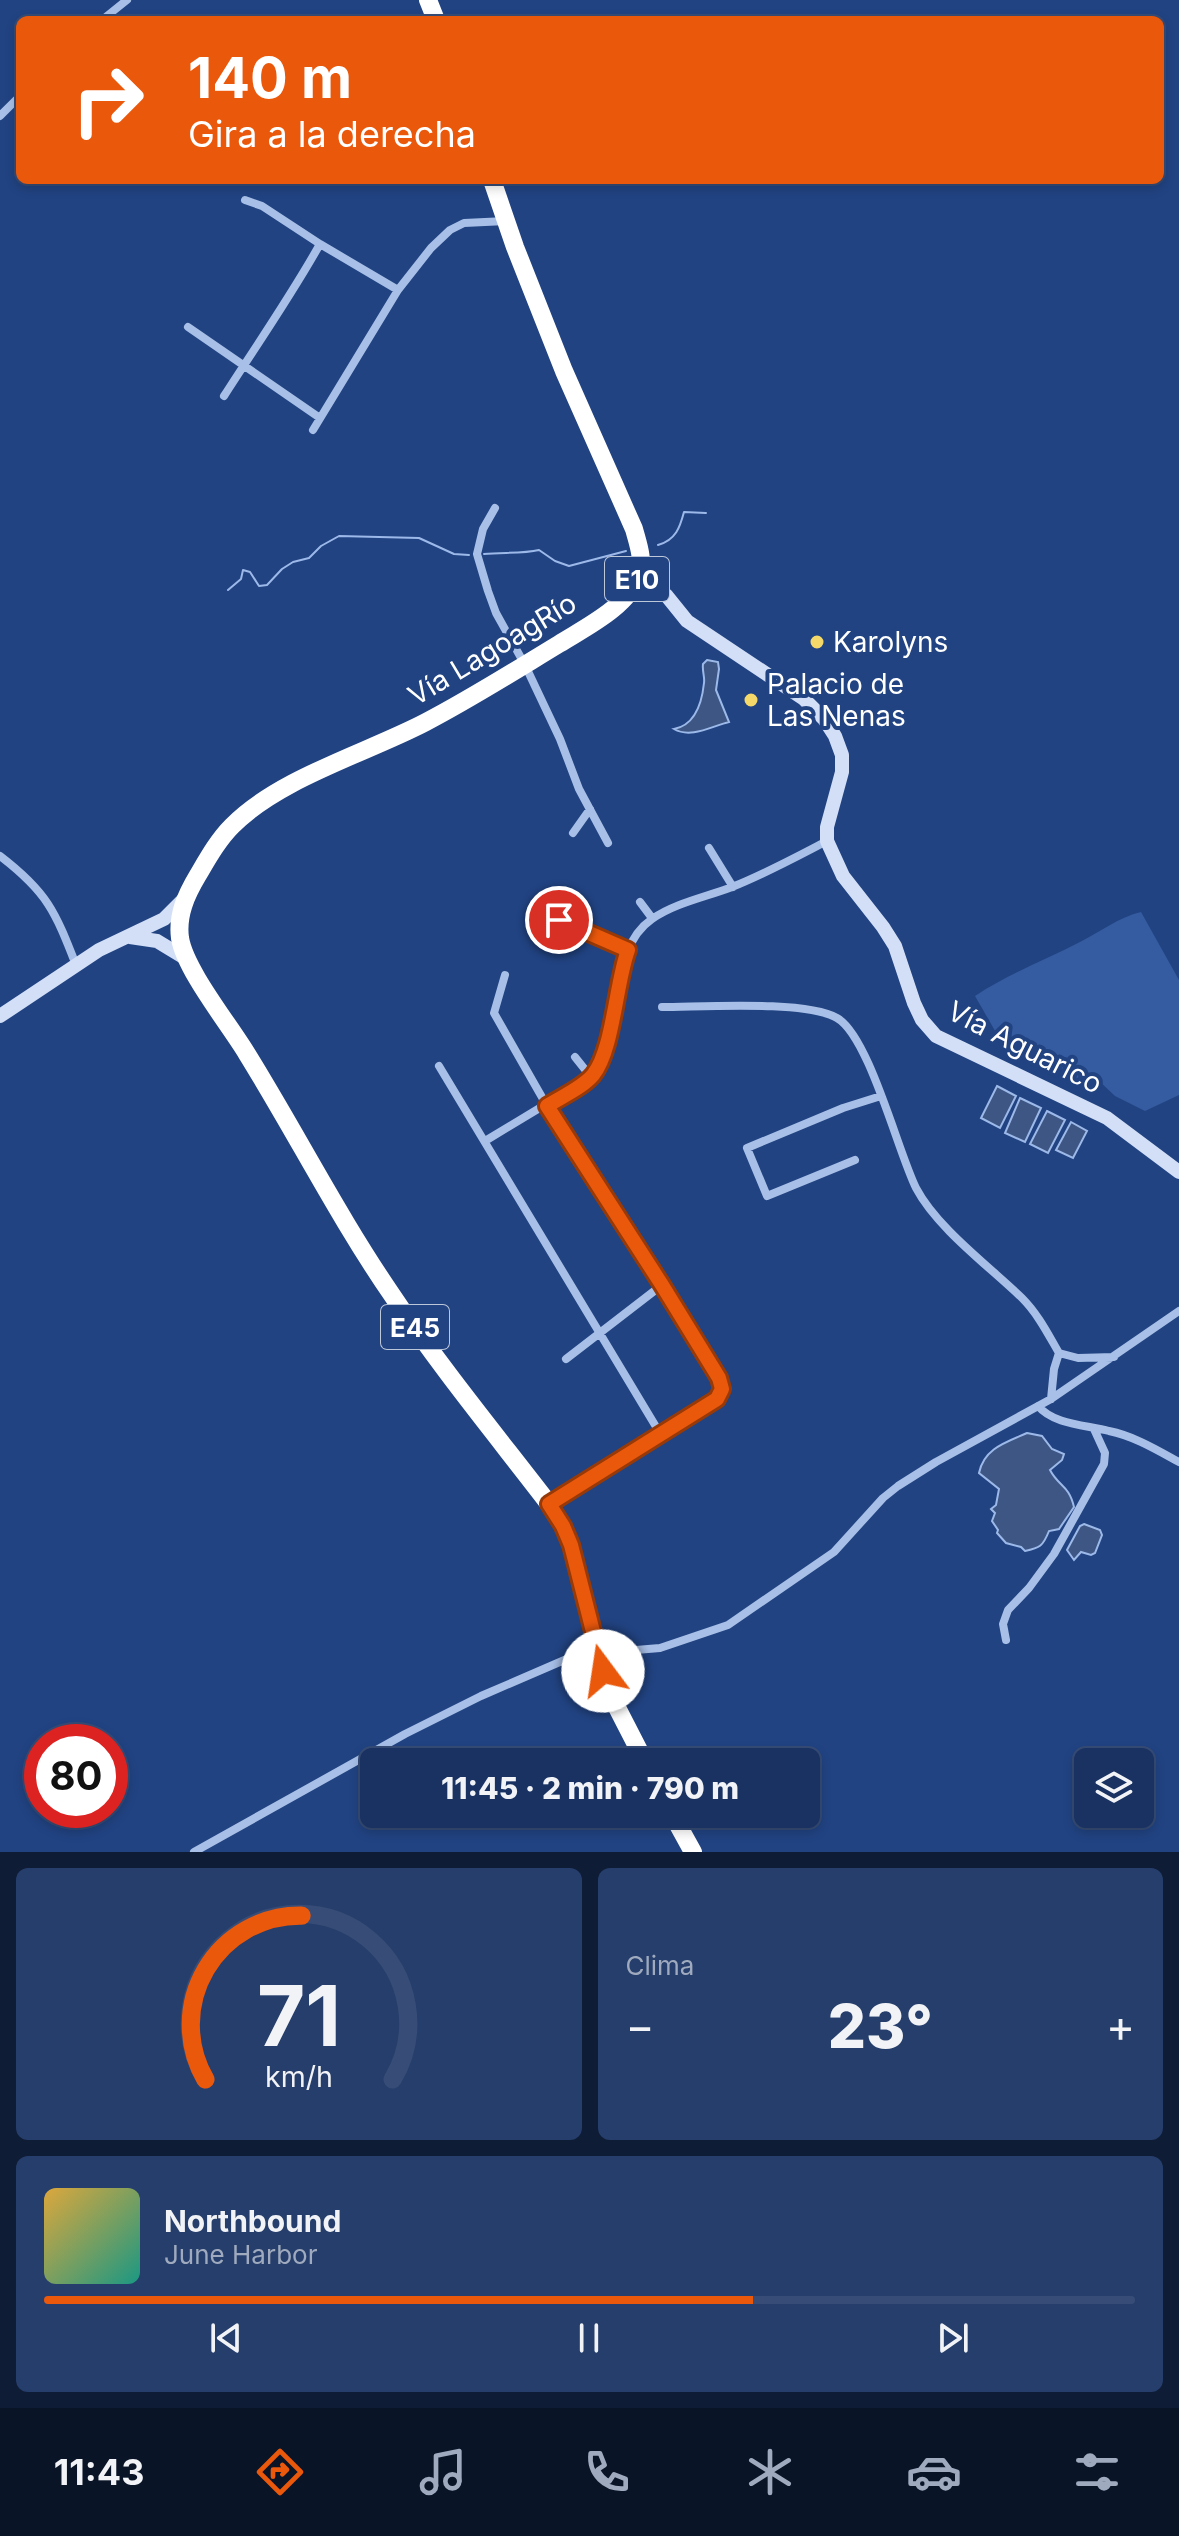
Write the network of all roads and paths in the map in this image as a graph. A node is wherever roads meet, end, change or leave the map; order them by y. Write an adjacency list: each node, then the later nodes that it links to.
1 (127, 0): 2 (street)
2 (107, 16)
3 (16, 100): 4 (street)
4 (0, 116)
5 (493, 184): 7 (highway, E10)
6 (245, 200): 8 (street)
7 (507, 221): 9 (street); 16 (highway, E10)
8 (320, 244): 9 (street); 11 (street)
9 (398, 290): 13 (street)
10 (188, 327): 11 (street)
11 (242, 364): 12 (street); 13 (street)
12 (224, 396)
13 (320, 418): 14 (street)
14 (313, 430)
15 (495, 508): 17 (street)
16 (640, 573): 17 (highway, Vía LagoagRío / E10); 20 (street)
17 (525, 665): 18 (street); 25 (highway, Vía LagoagRío / E10)
18 (590, 809): 19 (street); 21 (street)
19 (573, 833)
20 (827, 841): 24 (street); 43 (street, Vía Aguarico)
21 (608, 843)
22 (709, 848): 24 (street)
23 (0, 856): 32 (street)
24 (733, 887): 28 (street)
25 (186, 896): 29 (street); 31 (highway, E45)
26 (640, 902): 28 (street)
27 (536, 909): 30 (street)
28 (652, 918): 30 (street)
29 (130, 937): 31 (street); 32 (street)
30 (628, 950): 38 (street)
31 (185, 958): 55 (highway, E45)
32 (76, 965): 35 (street)
33 (505, 975): 40 (street)
34 (662, 1007): 39 (street)
35 (0, 1016)
36 (575, 1057): 38 (street)
37 (439, 1066): 41 (street)
38 (591, 1077): 40 (street)
39 (881, 1096): 42 (street); 47 (street)
40 (547, 1106): 41 (street); 44 (street)
41 (485, 1141): 46 (street)
42 (855, 1160)
43 (1179, 1172)
44 (662, 1285): 46 (street); 53 (street)
45 (1179, 1311): 48 (street)
46 (598, 1333): 49 (street); 53 (street)
47 (1059, 1353): 48 (street); 50 (street)
48 (1115, 1357): 50 (street)
49 (566, 1359)
50 (1051, 1399): 51 (street)
51 (1038, 1406): 52 (street); 57 (street)
52 (1094, 1429): 54 (street); 56 (street)
53 (661, 1435): 55 (street)
54 (1179, 1462)
55 (549, 1504): 57 (highway, E45)
56 (1006, 1640)
57 (599, 1653): 58 (highway, E45); 60 (street)
58 (638, 1748)
59 (680, 1828): 61 (highway)
60 (194, 1852)
61 (693, 1852)

